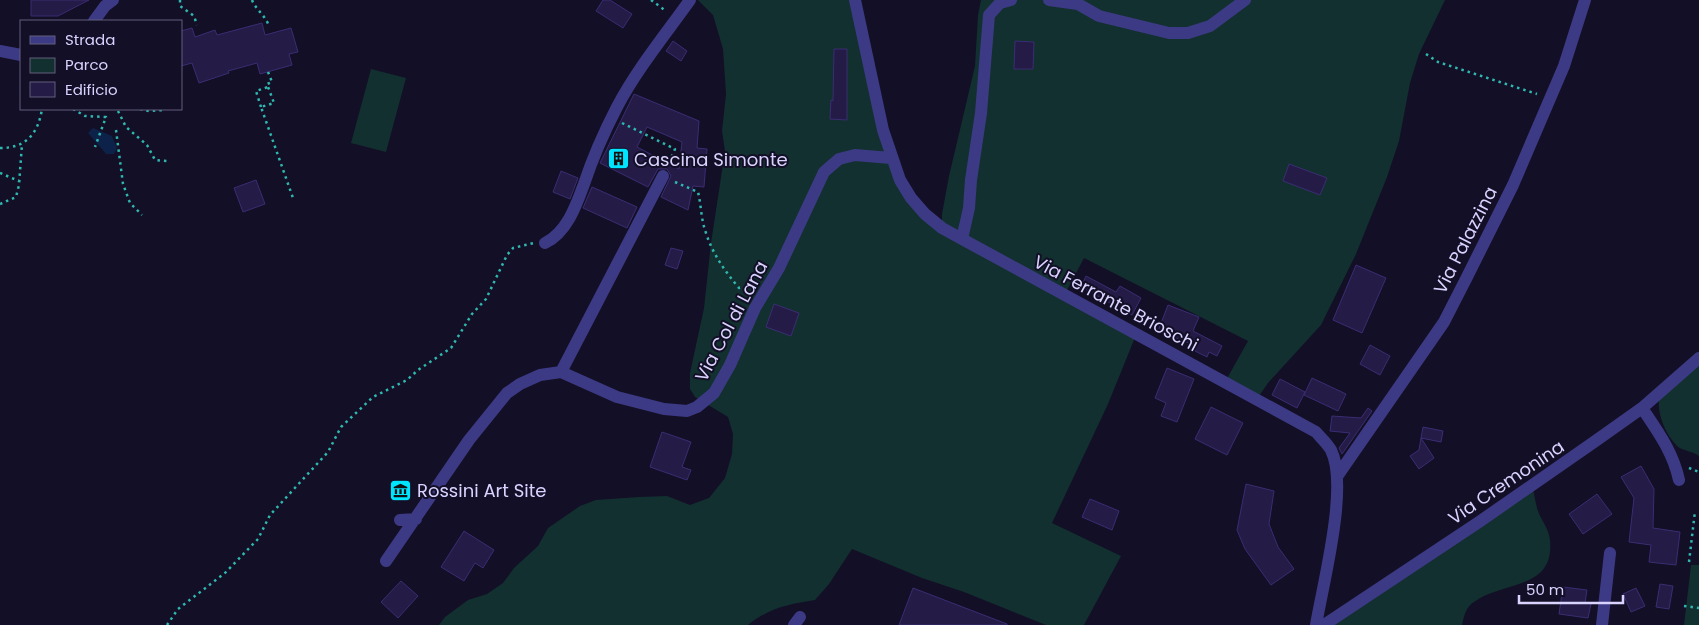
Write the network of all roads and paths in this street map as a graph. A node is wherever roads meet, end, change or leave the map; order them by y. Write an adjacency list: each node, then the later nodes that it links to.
1 (113, 0): 12 (street)
2 (180, 0): 13 (path)
3 (252, 0): 14 (path)
4 (650, 0): 11 (path)
5 (690, 0): 11 (street)
6 (855, 0): 32 (street, Via Ferrante Brioschi)
7 (1011, 0): 40 (street)
8 (1049, 0): 9 (street)
9 (1245, 0)
10 (1585, 0): 20 (street, Via Palazzina)
11 (677, 19): 27 (street)
12 (95, 20)
13 (197, 25)
14 (269, 26)
15 (0, 52): 17 (street)
16 (1426, 54): 20 (path)
17 (20, 55)
18 (268, 72): 19 (path)
19 (268, 87): 21 (path); 21 (path)
20 (1548, 103): 46 (street, Via Palazzina)
21 (262, 107): 37 (path)
22 (42, 110): 29 (path)
23 (75, 110): 30 (path)
24 (143, 110): 25 (path)
25 (165, 110)
26 (118, 111): 33 (path)
27 (612, 118): 35 (path); 41 (street)
28 (116, 130): 39 (path)
29 (22, 144): 31 (path); 36 (path)
30 (94, 147)
31 (0, 148)
32 (891, 158): 40 (street, Via Ferrante Brioschi); 44 (street, Via Col di Lana)
33 (167, 161)
34 (0, 173): 36 (path)
35 (663, 176): 42 (path); 44 (street)
36 (20, 181): 38 (path)
37 (293, 198)
38 (0, 204)
39 (142, 215)
40 (962, 239): 46 (street, Via Ferrante Brioschi)
41 (545, 243): 56 (path)
42 (755, 285)
43 (1699, 358): 45 (street, Via Cremonina)
44 (562, 372): 49 (street)
45 (1642, 408): 47 (street); 58 (street, Via Cremonina)
46 (1338, 475): 57 (street, Via Ferrante Brioschi)
47 (1678, 480)
48 (1695, 511): 53 (path)
49 (416, 519): 50 (street); 52 (street)
50 (400, 520)
51 (1610, 553): 59 (street)
52 (386, 561)
53 (1689, 562)
54 (1684, 606): 55 (path)
55 (1699, 608)
56 (166, 625)
57 (1316, 625)
58 (1324, 625)
59 (1602, 625)

